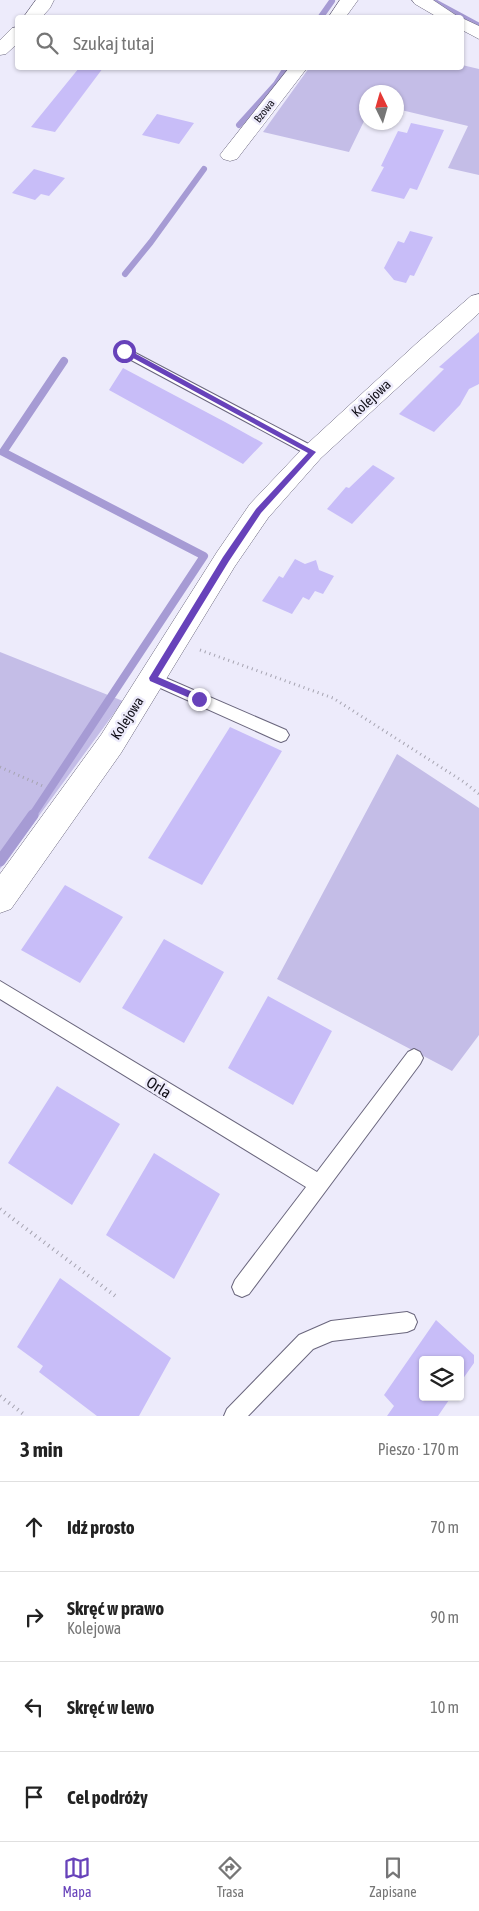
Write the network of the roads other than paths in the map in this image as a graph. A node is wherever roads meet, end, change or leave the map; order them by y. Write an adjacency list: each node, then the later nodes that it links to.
1 (45, 0): 4 (street)
2 (349, 0): 5 (street)
3 (421, 0): 6 (street)
4 (34, 15)
5 (338, 15)
6 (447, 15)
7 (464, 25): 8 (street)
8 (479, 34)
9 (15, 35): 10 (street)
10 (0, 50)
11 (296, 70): 12 (street, Bzowa)
12 (230, 155)
13 (479, 302): 15 (street, Kolejowa)
14 (124, 351): 15 (lane)
15 (313, 452): 16 (street, Kolejowa)
16 (152, 678): 17 (lane); 18 (street, Kolejowa)
17 (281, 735)
18 (0, 899)
19 (0, 989): 21 (lane, Orla)
20 (414, 1058): 21 (lane)
21 (319, 1184): 22 (lane)
22 (242, 1287)
23 (407, 1322): 24 (lane)
24 (234, 1416)

